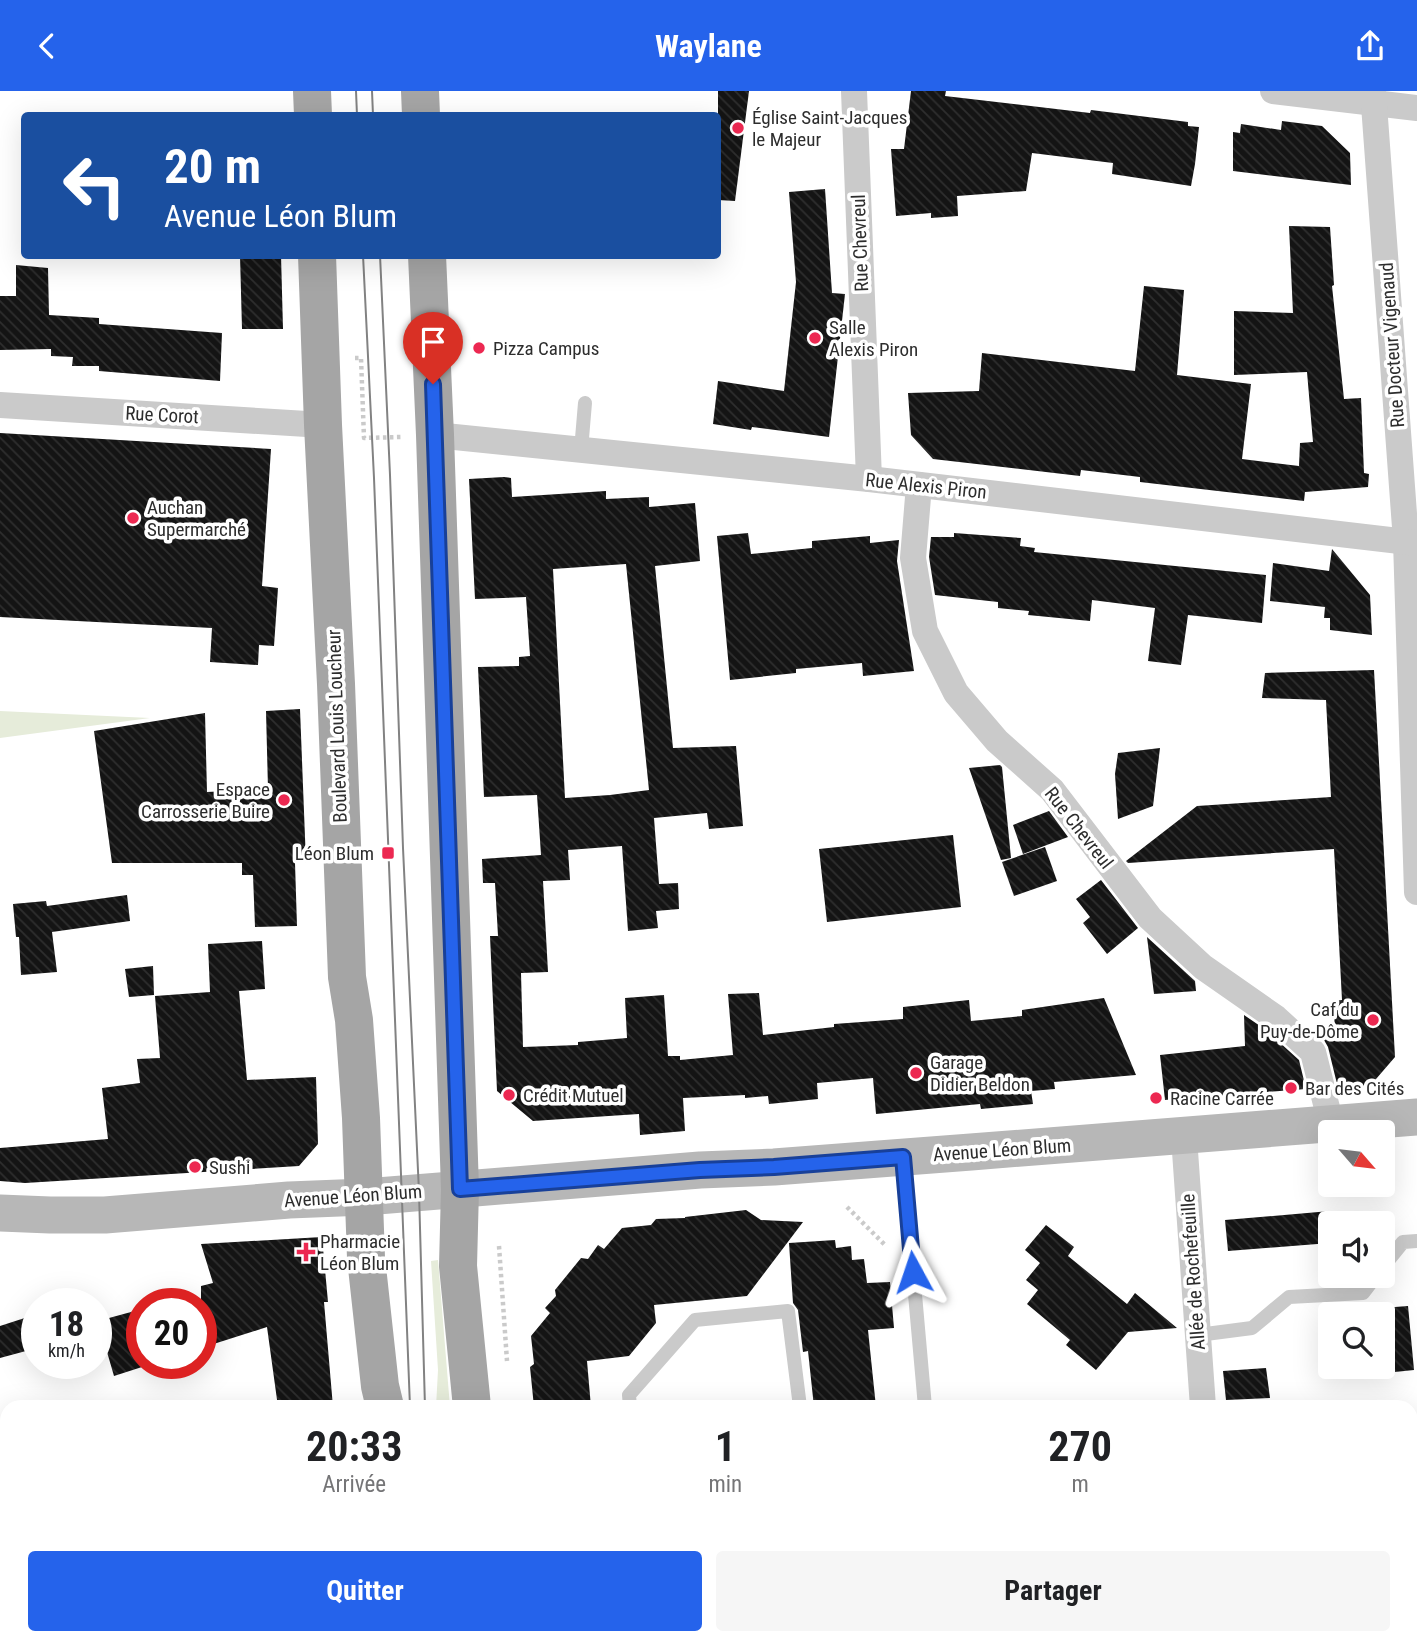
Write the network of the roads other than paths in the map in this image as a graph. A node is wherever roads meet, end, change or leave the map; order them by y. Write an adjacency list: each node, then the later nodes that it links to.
1 (312, 91): 7 (main road)
2 (420, 91): 8 (main road)
3 (854, 91): 16 (street, Rue Chevreul)
4 (1273, 91): 5 (street)
5 (1374, 97): 6 (street); 18 (street, Rue Docteur Vigenaud)
6 (1417, 108)
7 (313, 112)
8 (421, 112)
9 (317, 259): 13 (main road, Boulevard Louis Loucheur)
10 (427, 259): 14 (main road)
11 (585, 403): 15 (lane)
12 (0, 405): 13 (street, Rue Corot)
13 (323, 425): 27 (main road, Boulevard Louis Loucheur)
14 (418, 436): 15 (street, Rue Alexis Piron); 26 (main road)
15 (581, 450): 16 (street, Rue Alexis Piron)
16 (869, 479): 17 (street, Rue Alexis Piron)
17 (919, 485): 18 (street, Rue Alexis Piron); 21 (street, Rue Chevreul)
18 (1412, 542): 19 (street, Rue Docteur Vigenaud)
19 (1417, 892)
20 (1417, 1117): 22 (main road, Avenue Léon Blum)
21 (1330, 1120)
22 (1380, 1120)
23 (1318, 1125): 24 (main road, Avenue Léon Blum)
24 (1184, 1137): 25 (main road, Avenue Léon Blum); 32 (street, Allée de Rochefeuille)
25 (903, 1157): 26 (main road, Avenue Léon Blum); 37 (lane)
26 (460, 1189): 27 (main road, Avenue Léon Blum); 34 (main road)
27 (365, 1197): 28 (main road, Avenue Léon Blum); 33 (main road, Boulevard Louis Loucheur)
28 (0, 1213)
29 (1417, 1241): 30 (lane)
30 (1395, 1251)
31 (1367, 1288): 32 (lane)
32 (1198, 1335): 38 (street, Allée de Rochefeuille)
33 (383, 1400)
34 (471, 1400)
35 (629, 1400): 36 (lane)
36 (799, 1400)
37 (924, 1400)
38 (1203, 1400)

